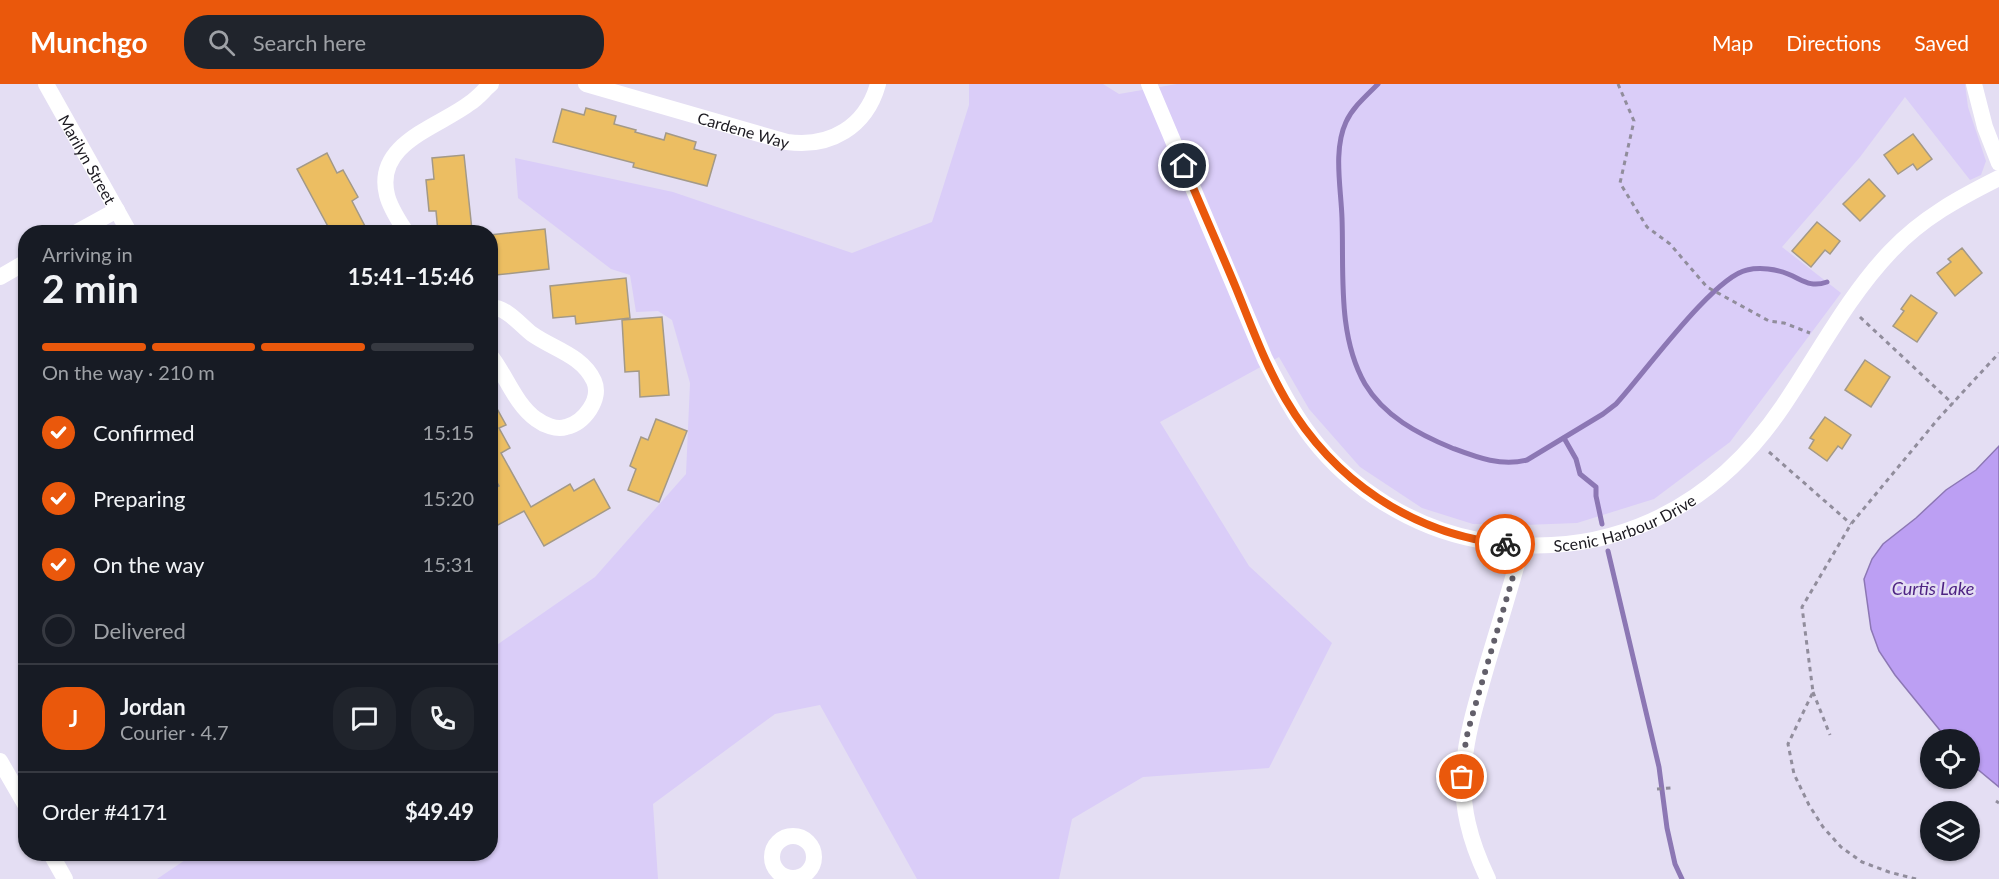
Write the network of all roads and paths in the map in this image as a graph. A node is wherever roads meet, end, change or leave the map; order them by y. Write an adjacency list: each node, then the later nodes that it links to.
1 (46, 84): 10 (street, Marilyn Street)
2 (491, 84): 13 (street)
3 (586, 84): 4 (street, Cardene Way)
4 (878, 84)
5 (1149, 84): 24 (street, Scenic Harbour Drive)
6 (1618, 84): 18 (path)
7 (1974, 84): 8 (street)
8 (1999, 163)
9 (1999, 178): 17 (street, Scenic Harbour Drive)
10 (117, 210): 11 (street); 12 (street, Marilyn Street)
11 (90, 225)
12 (125, 225)
13 (402, 225)
14 (18, 267): 15 (street)
15 (0, 277)
16 (498, 308): 20 (street)
17 (1847, 308): 21 (path); 22 (street, Scenic Harbour Drive)
18 (1814, 334)
19 (1999, 353): 21 (path)
20 (498, 368)
21 (1953, 404): 23 (path)
22 (1756, 441): 23 (path); 24 (street, Scenic Harbour Drive)
23 (1851, 524): 25 (path)
24 (1522, 546): 34 (street)
25 (1813, 692): 26 (path); 32 (path)
26 (1830, 735)
27 (0, 761): 30 (street)
28 (1671, 788): 29 (path)
29 (1657, 789)
30 (18, 792)
31 (55, 861): 33 (street)
32 (1889, 872): 35 (path); 36 (path)
33 (65, 879)
34 (1488, 879)
35 (1884, 879)
36 (1916, 879)

